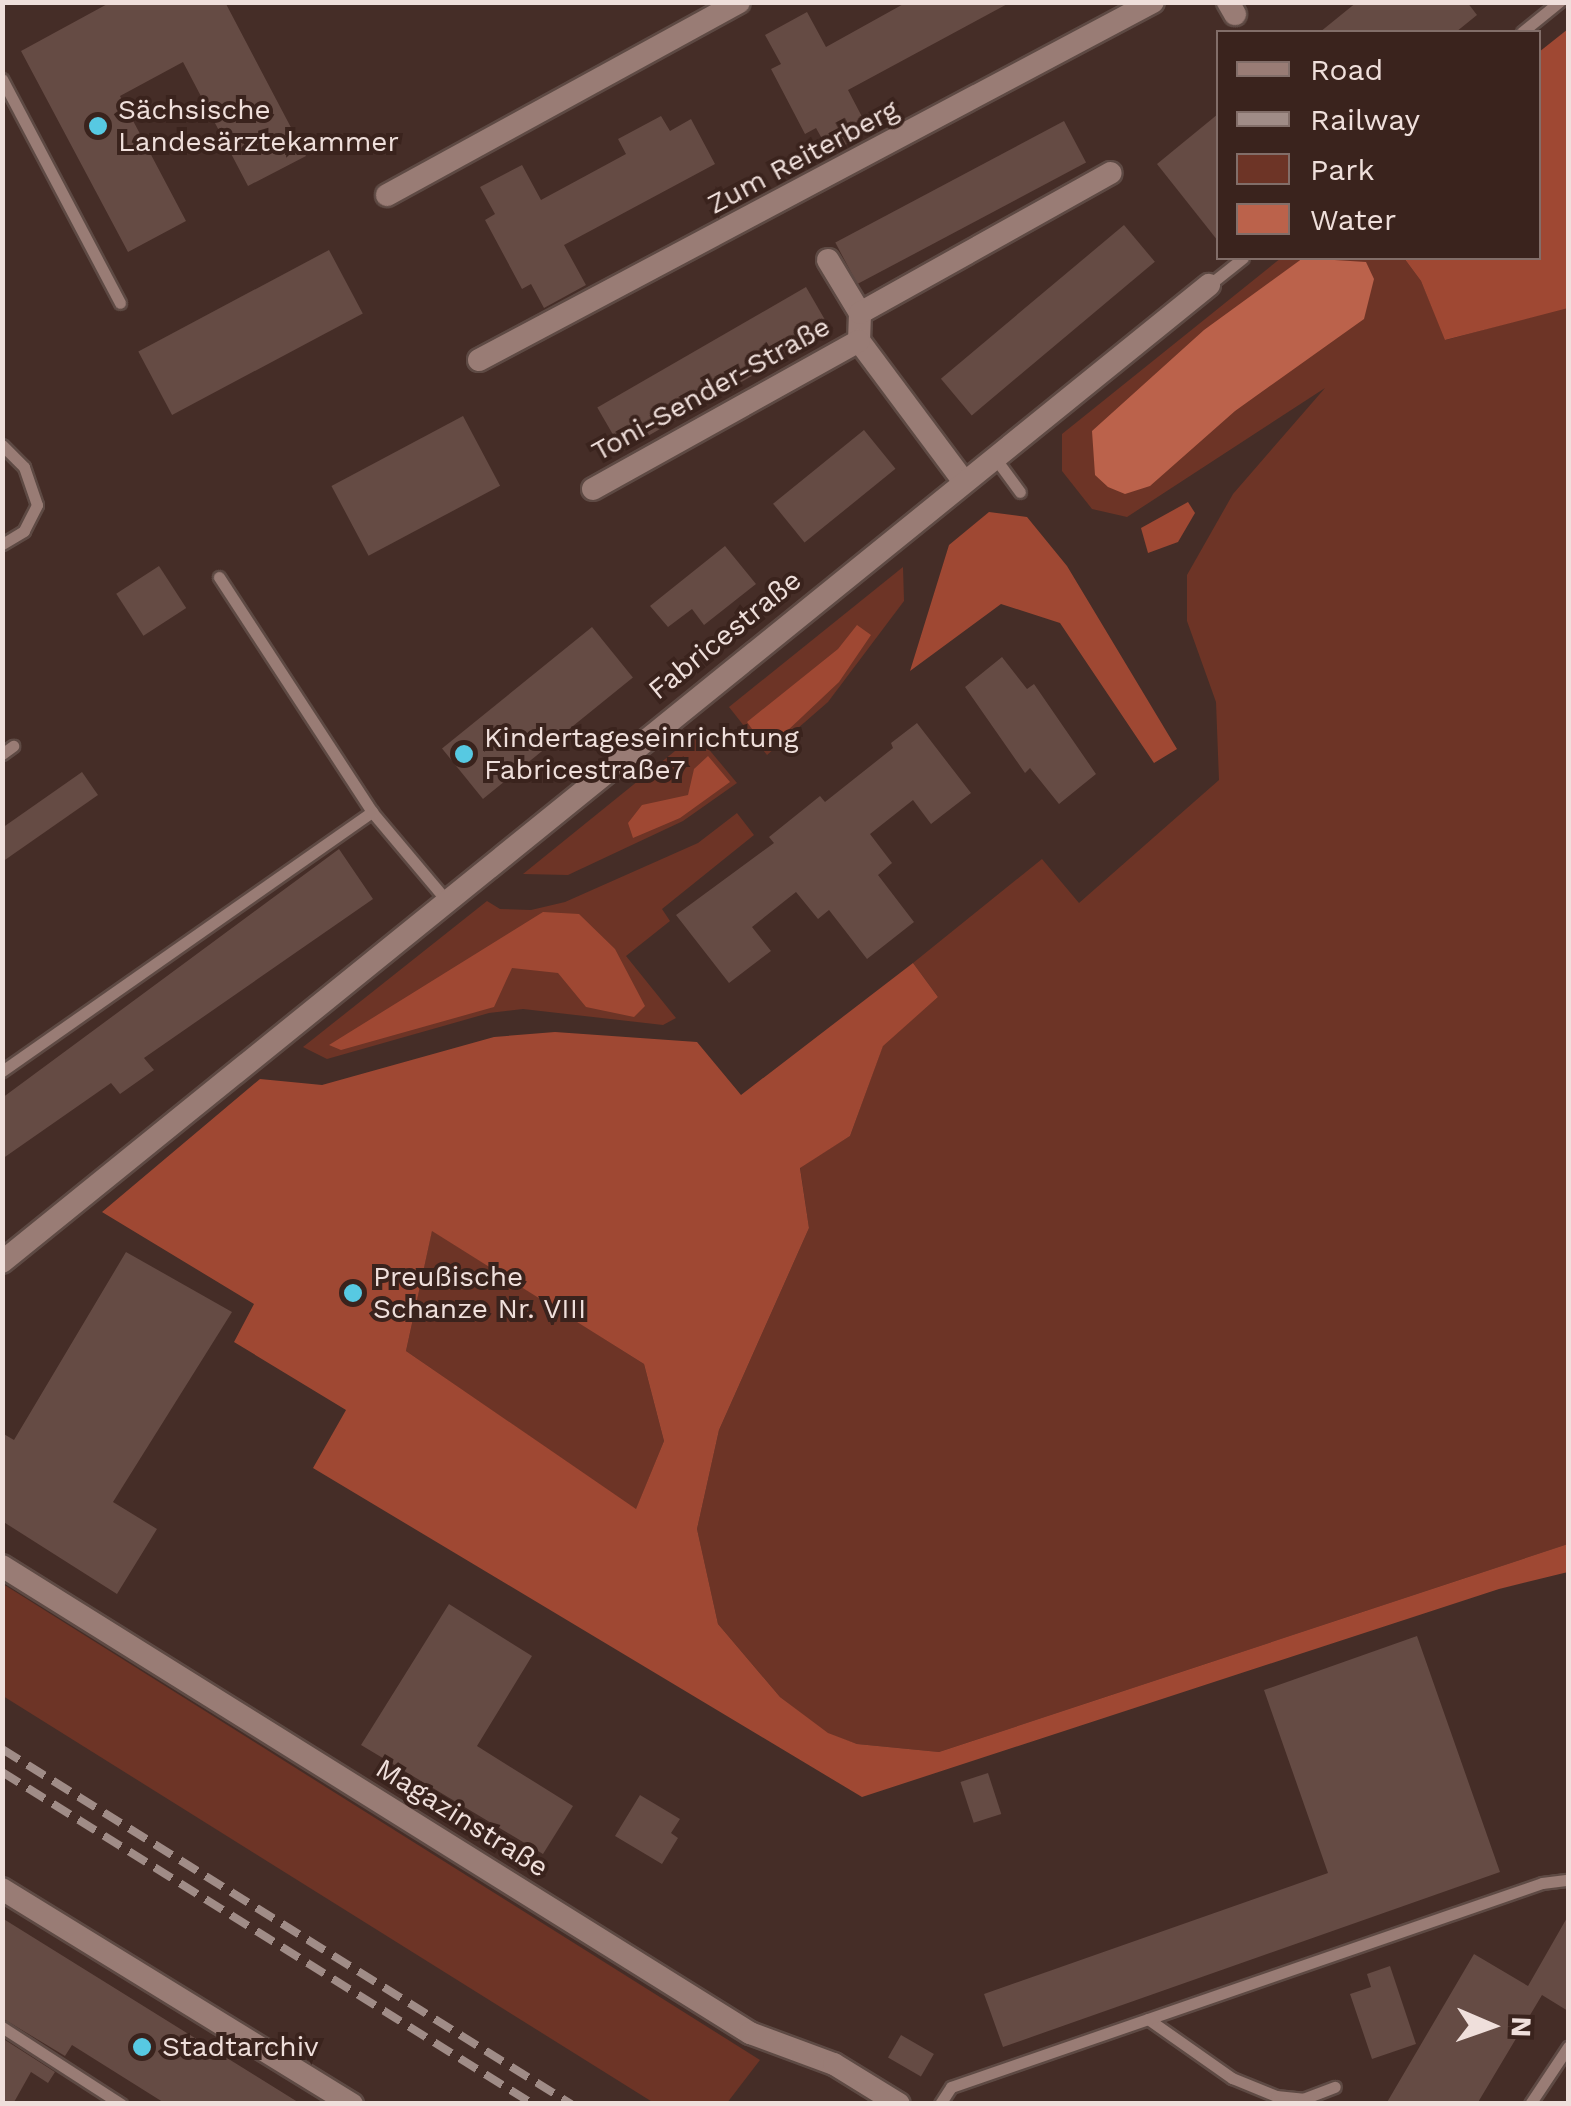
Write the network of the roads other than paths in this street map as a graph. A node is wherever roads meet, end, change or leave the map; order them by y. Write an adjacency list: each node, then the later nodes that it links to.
1 (739, 2): 7 (street)
2 (1153, 2): 14 (street, Zum Reiterberg)
3 (1559, 2): 4 (lane)
4 (1524, 30)
5 (2, 79): 11 (lane)
6 (1111, 173): 12 (street, Toni-Sender-Straße)
7 (387, 196)
8 (828, 260): 12 (street, Toni-Sender-Straße)
9 (1240, 260): 10 (lane)
10 (1209, 285): 16 (street, Fabricestraße)
11 (120, 303)
12 (860, 313): 13 (street, Toni-Sender-Straße)
13 (860, 341): 17 (street, Toni-Sender-Straße); 18 (street, Toni-Sender-Straße)
14 (479, 360)
15 (2, 445): 20 (lane)
16 (995, 458): 17 (street, Fabricestraße); 19 (lane)
17 (964, 482): 23 (street, Fabricestraße)
18 (593, 490)
19 (1020, 492)
20 (2, 544)
21 (219, 577): 22 (lane)
22 (372, 812): 23 (lane); 24 (lane)
23 (447, 901): 25 (street, Fabricestraße)
24 (2, 1071)
25 (2, 1262)
26 (2, 1566): 35 (street, Magazinstraße)
27 (1568, 1880): 29 (lane)
28 (2, 1889): 34 (street)
29 (1148, 2019): 32 (lane); 36 (lane)
30 (2, 2026): 33 (lane)
31 (1568, 2047): 37 (lane)
32 (1335, 2087)
33 (120, 2104)
34 (352, 2104)
35 (899, 2104)
36 (940, 2104)
37 (1530, 2104)

